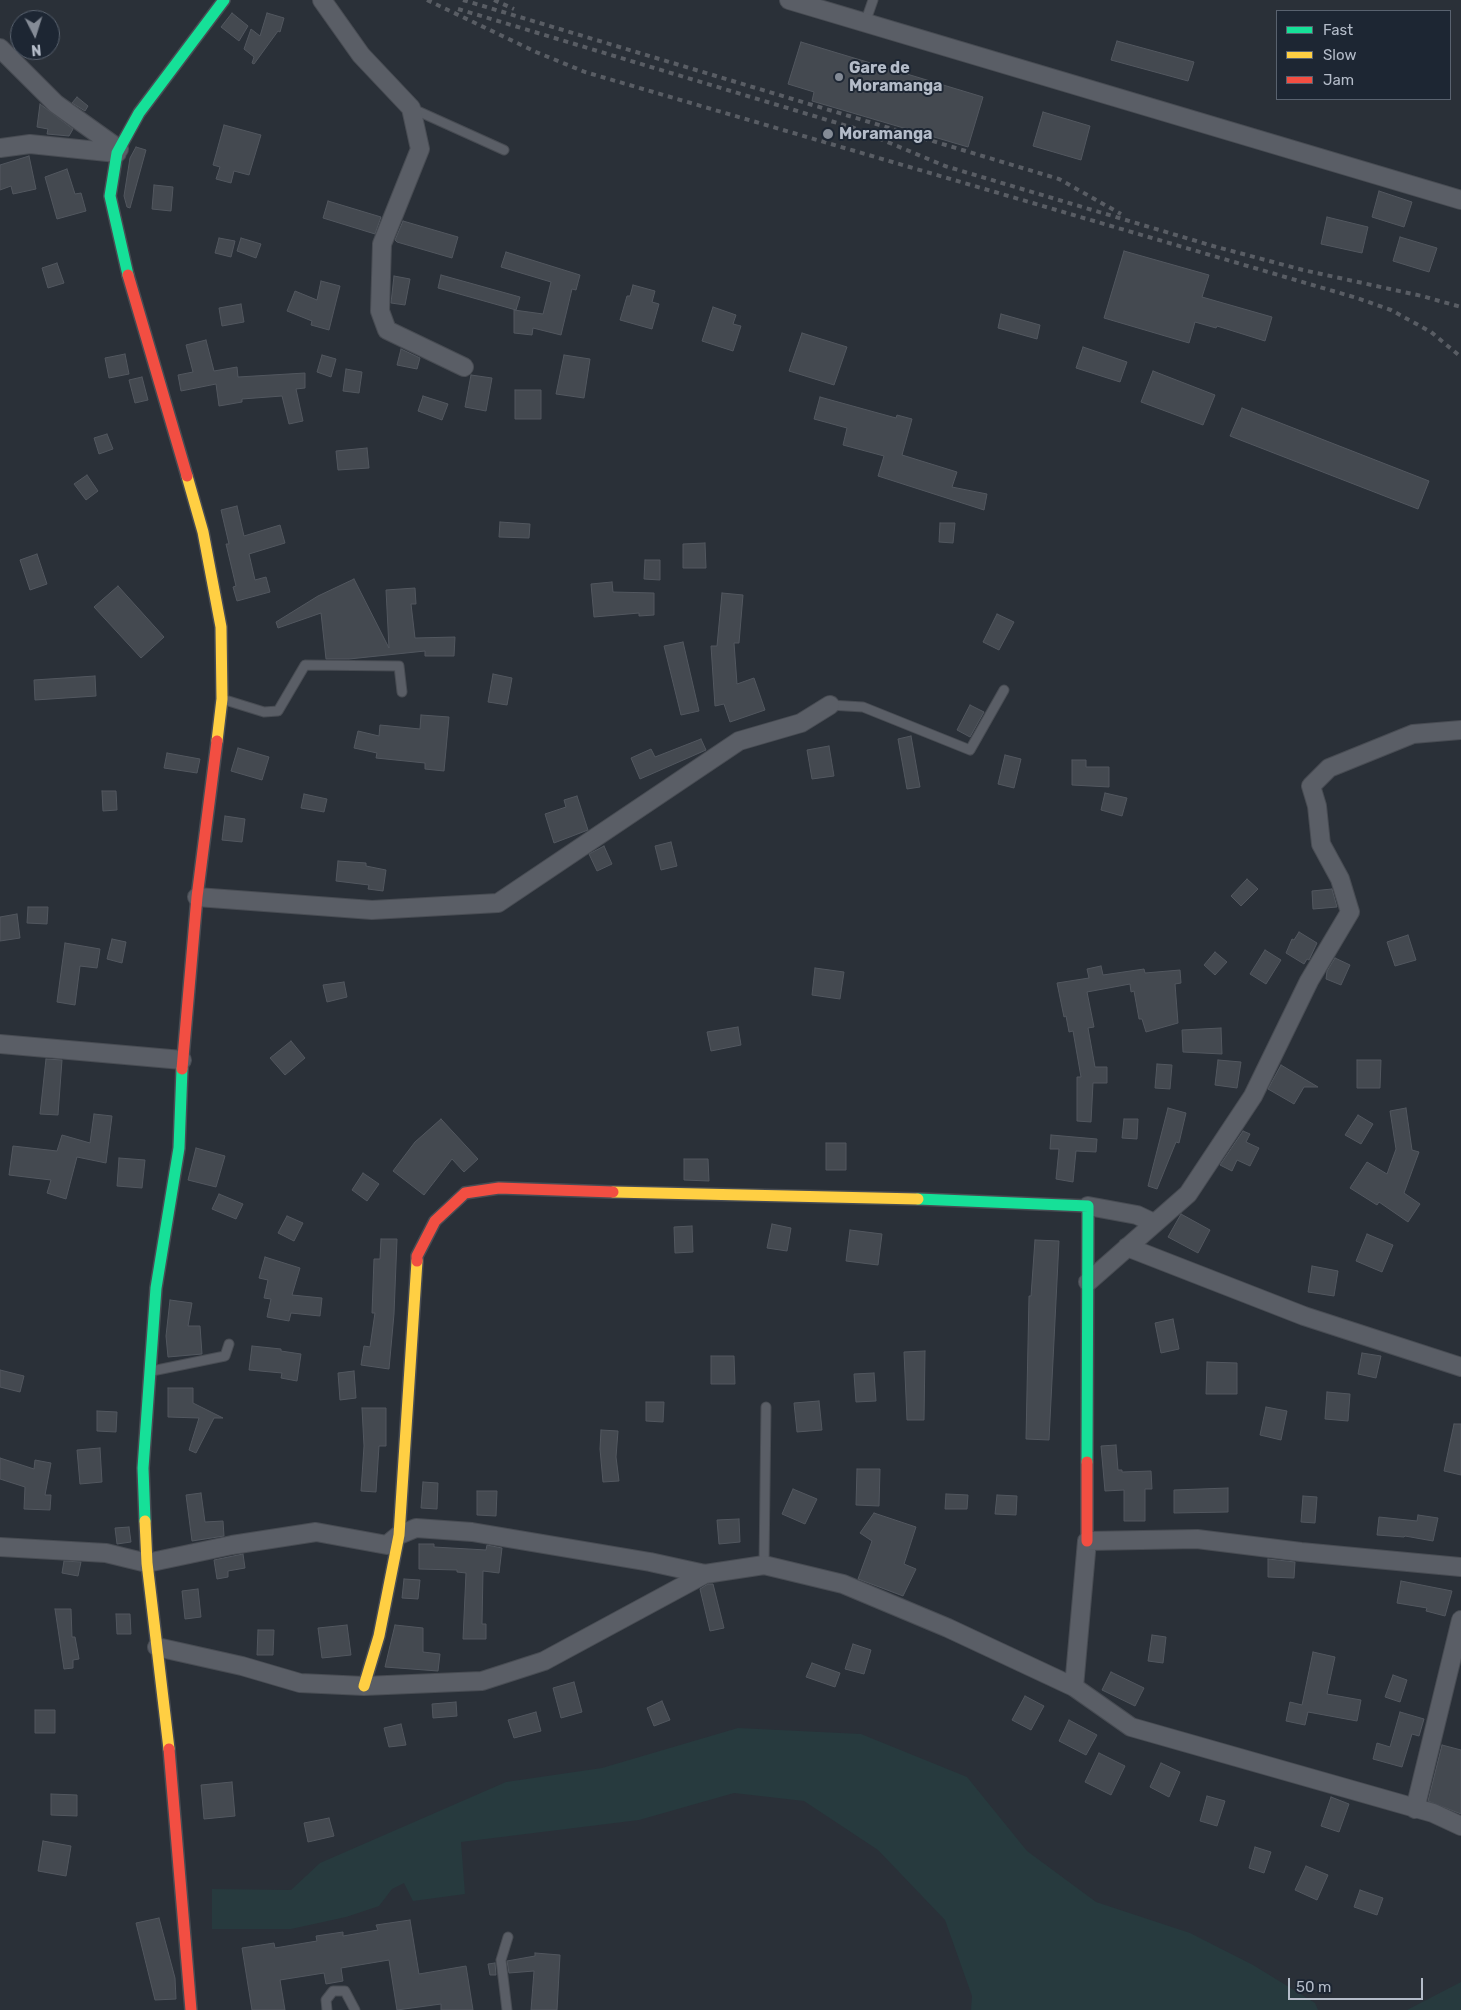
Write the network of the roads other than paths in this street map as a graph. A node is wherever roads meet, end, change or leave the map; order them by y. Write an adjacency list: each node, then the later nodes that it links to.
1 (224, 0): 10 (main road)
2 (322, 0): 7 (street)
3 (789, 0): 5 (street)
4 (873, 0): 5 (lane)
5 (865, 23): 11 (street)
6 (0, 48): 10 (street)
7 (411, 108): 9 (lane); 12 (street)
8 (0, 148): 10 (street)
9 (504, 150)
10 (118, 151): 15 (main road)
11 (1461, 200)
12 (464, 367)
13 (1004, 690): 16 (lane)
14 (402, 692): 15 (lane)
15 (222, 699): 18 (main road)
16 (830, 705): 18 (street)
17 (1461, 730): 22 (street)
18 (197, 897): 20 (main road)
19 (0, 1044): 20 (street)
20 (182, 1060): 27 (main road)
21 (1088, 1206): 22 (street); 24 (main road); 29 (main road)
22 (1154, 1223): 23 (street)
23 (1127, 1247): 24 (street); 26 (street)
24 (1088, 1282): 30 (main road)
25 (229, 1344): 27 (lane)
26 (1461, 1367)
27 (149, 1372): 32 (main road)
28 (766, 1407): 33 (lane)
29 (399, 1534): 32 (street); 35 (street); 38 (main road)
30 (1087, 1541): 34 (street); 39 (street)
31 (0, 1547): 32 (street)
32 (147, 1562): 37 (main road)
33 (764, 1565): 35 (street); 39 (street)
34 (1461, 1567)
35 (706, 1574): 38 (street)
36 (1461, 1620): 40 (street)
37 (157, 1647): 38 (street); 43 (main road)
38 (364, 1686)
39 (1074, 1687): 40 (street)
40 (1415, 1809): 41 (street)
41 (1461, 1826)
42 (508, 1937): 46 (lane)
43 (191, 2010)
44 (327, 2010): 45 (lane)
45 (355, 2010)
46 (507, 2010)

